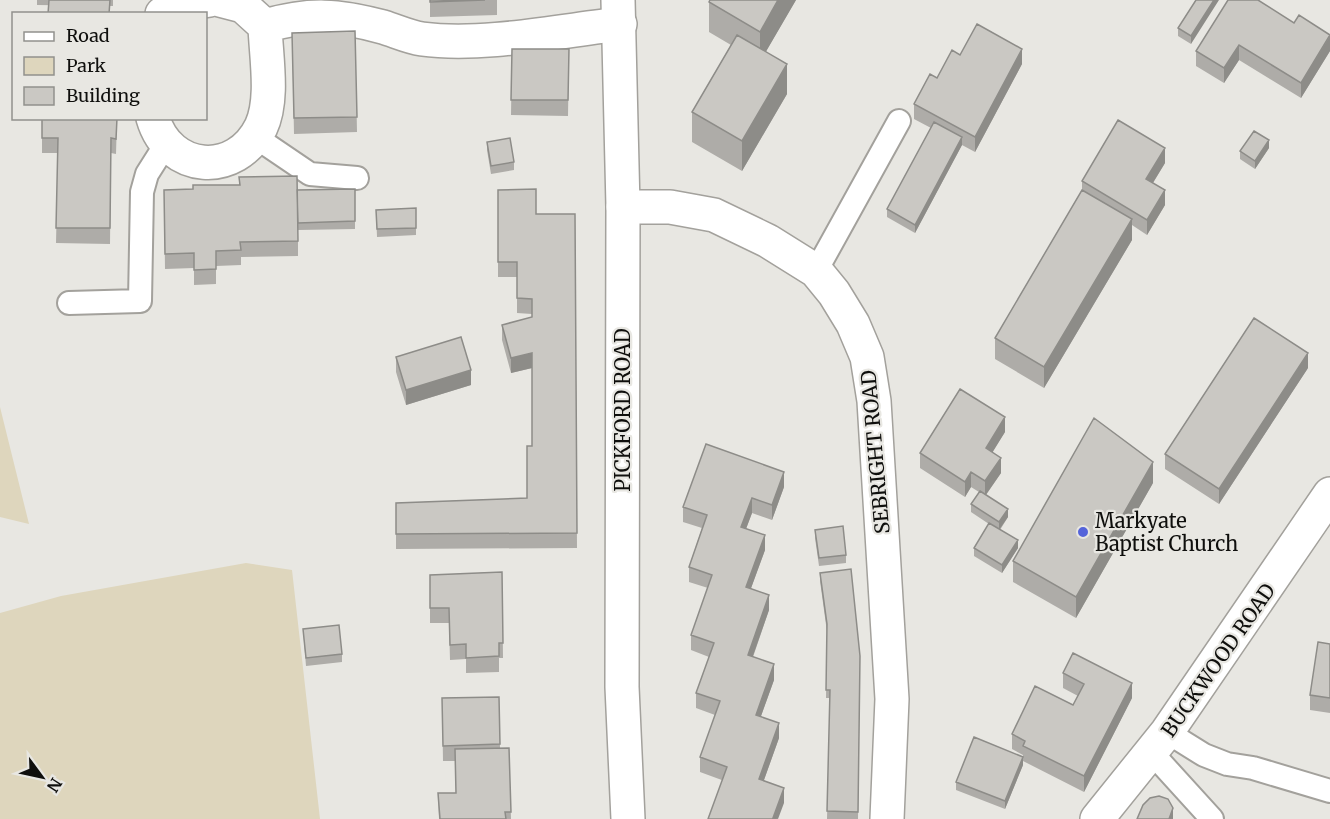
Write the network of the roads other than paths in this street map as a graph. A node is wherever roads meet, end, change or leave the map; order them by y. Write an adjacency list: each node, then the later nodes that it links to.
1 (210, 0): 3 (street)
2 (220, 0): 5 (street)
3 (168, 6)
4 (619, 12): 5 (street); 10 (street, PICKFORD ROAD)
5 (265, 26): 8 (street)
6 (899, 122): 11 (lane)
7 (160, 131): 8 (street); 12 (lane)
8 (254, 136): 9 (lane)
9 (357, 178)
10 (623, 207): 11 (street, SEBRIGHT ROAD); 17 (street, PICKFORD ROAD)
11 (816, 271): 18 (street, SEBRIGHT ROAD)
12 (69, 303)
13 (1330, 494): 14 (street, BUCKWOOD ROAD)
14 (1320, 532): 15 (street, BUCKWOOD ROAD)
15 (1160, 743): 16 (lane); 19 (street, BUCKWOOD ROAD); 20 (lane)
16 (1330, 791)
17 (628, 819)
18 (887, 819)
19 (1097, 819)
20 (1212, 819)

